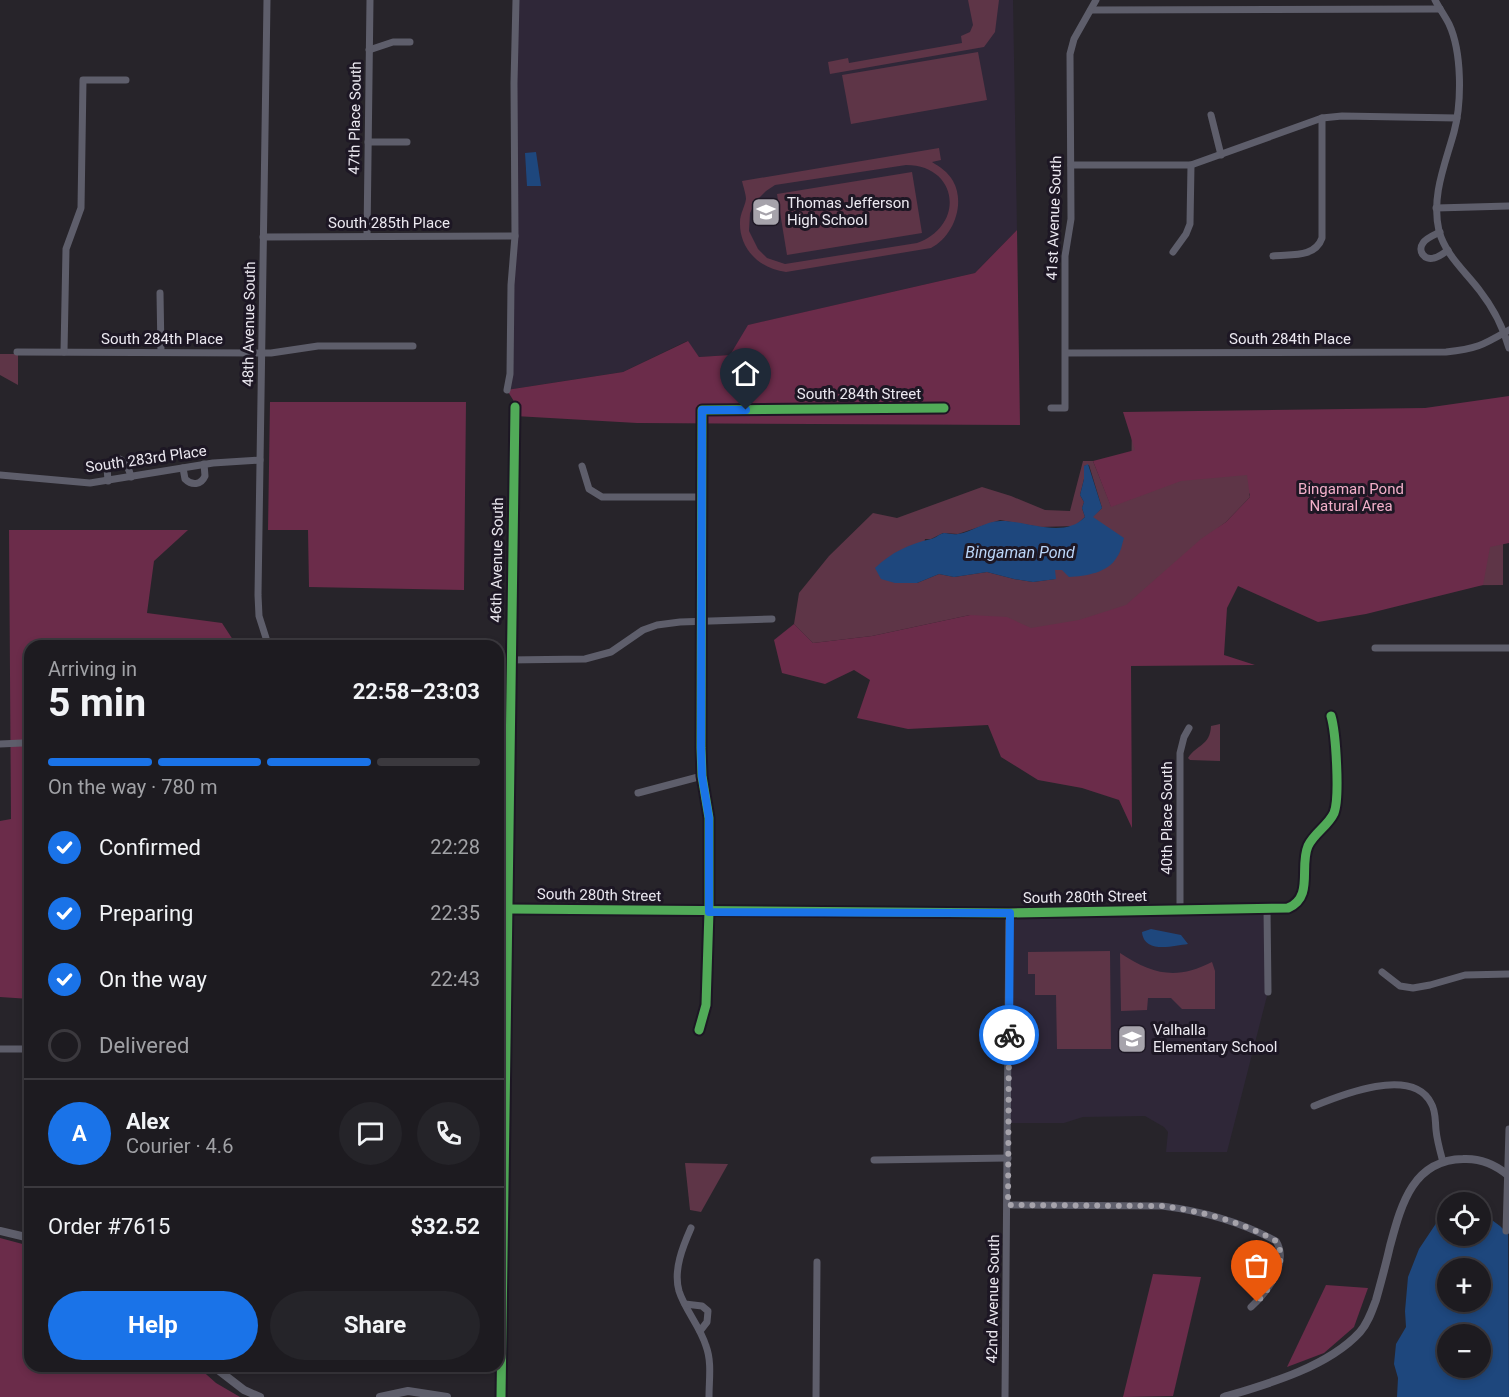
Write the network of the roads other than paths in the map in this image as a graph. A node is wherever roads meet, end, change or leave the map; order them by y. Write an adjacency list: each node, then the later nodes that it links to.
1 (267, 0): 24 (street, 48th Avenue South)
2 (370, 0): 9 (street, 47th Place South)
3 (516, 0): 23 (street)
4 (1096, 0): 7 (street, 41st Avenue South)
5 (1435, 0): 6 (street)
6 (1440, 9): 7 (street); 13 (street)
7 (1091, 10): 17 (street, 41st Avenue South)
8 (410, 42): 9 (street)
9 (369, 50): 14 (street, 47th Place South)
10 (126, 80): 33 (street)
11 (1211, 115): 16 (street)
12 (1322, 118): 13 (street); 16 (street); 27 (street)
13 (1457, 118): 20 (street)
14 (368, 142): 15 (street); 22 (street, 47th Place South)
15 (407, 142)
16 (1221, 155): 18 (street)
17 (1071, 165): 18 (street); 36 (street, 41st Avenue South)
18 (1191, 165): 26 (street)
19 (1509, 206): 20 (street)
20 (1436, 208): 21 (street)
21 (1440, 232): 25 (street); 25 (street)
22 (367, 236): 23 (street, South 285th Place); 24 (street, South 285th Place)
23 (515, 236): 37 (street)
24 (263, 237): 35 (street, 48th Avenue South)
25 (1448, 250): 29 (street)
26 (1173, 252)
27 (1273, 256)
28 (160, 293): 34 (street)
29 (1507, 332): 31 (street); 36 (street, South 284th Place)
30 (413, 346): 35 (street, South 284th Place)
31 (1509, 348)
32 (17, 352): 33 (street, South 284th Place)
33 (64, 352): 34 (street, South 284th Place)
34 (161, 352): 35 (street, South 284th Place)
35 (262, 353): 41 (street, 48th Avenue South)
36 (1066, 353): 40 (street, 41st Avenue South)
37 (507, 390)
38 (515, 407): 55 (street, 46th Avenue South)
39 (944, 408): 48 (street, South 284th Street)
40 (1051, 408)
41 (260, 460): 42 (street, South 283rd Place); 51 (street, 48th Avenue South)
42 (204, 464): 44 (street, South 283rd Place); 44 (street)
43 (582, 466): 48 (street)
44 (183, 468): 46 (street, South 283rd Place)
45 (0, 475): 47 (street, South 283rd Place)
46 (131, 477): 47 (street, South 283rd Place); 47 (street)
47 (108, 481)
48 (702, 497): 50 (street)
49 (772, 619): 50 (street)
50 (700, 621): 55 (street); 60 (street)
51 (265, 640)
52 (1375, 648): 53 (street)
53 (1509, 648)
54 (504, 660): 55 (street)
55 (510, 661): 62 (street, 46th Avenue South)
56 (1331, 716): 65 (street, South 280th Street)
57 (1190, 728): 66 (street, 40th Place South)
58 (22, 743): 59 (street)
59 (0, 744)
60 (702, 776): 63 (street); 67 (street)
61 (504, 782): 62 (street)
62 (508, 782): 64 (street, 46th Avenue South)
63 (638, 793)
64 (507, 909): 67 (street, South 280th Street); 75 (street, 46th Avenue South)
65 (1267, 909): 66 (street, South 280th Street); 71 (street)
66 (1180, 910): 68 (street, South 280th Street)
67 (709, 912): 68 (street, South 280th Street); 72 (street)
68 (1010, 913): 78 (street, 42nd Avenue South)
69 (1382, 972): 70 (street)
70 (1509, 974)
71 (1268, 992)
72 (699, 1030)
73 (0, 1049): 74 (street)
74 (24, 1049)
75 (504, 1058)
76 (1314, 1106): 80 (street)
77 (1509, 1129): 81 (street)
78 (1008, 1158): 79 (street); 82 (street, 42nd Avenue South)
79 (874, 1160)
80 (1443, 1162): 81 (street); 93 (street)
81 (1509, 1175): 85 (street)
82 (1008, 1205): 89 (street); 100 (street, 42nd Avenue South)
83 (691, 1228): 88 (street)
84 (0, 1231): 86 (street)
85 (1506, 1231)
86 (24, 1237)
87 (817, 1262): 99 (street)
88 (685, 1304): 90 (street); 90 (street)
89 (1251, 1307)
90 (700, 1331): 98 (street)
91 (221, 1372): 94 (street)
92 (501, 1372): 97 (street, 46th Avenue South)
93 (1249, 1393): 101 (street)
94 (260, 1397)
95 (380, 1397): 96 (street)
96 (447, 1397)
97 (501, 1397)
98 (709, 1397)
99 (816, 1397)
100 (1005, 1397)
101 (1224, 1397)

